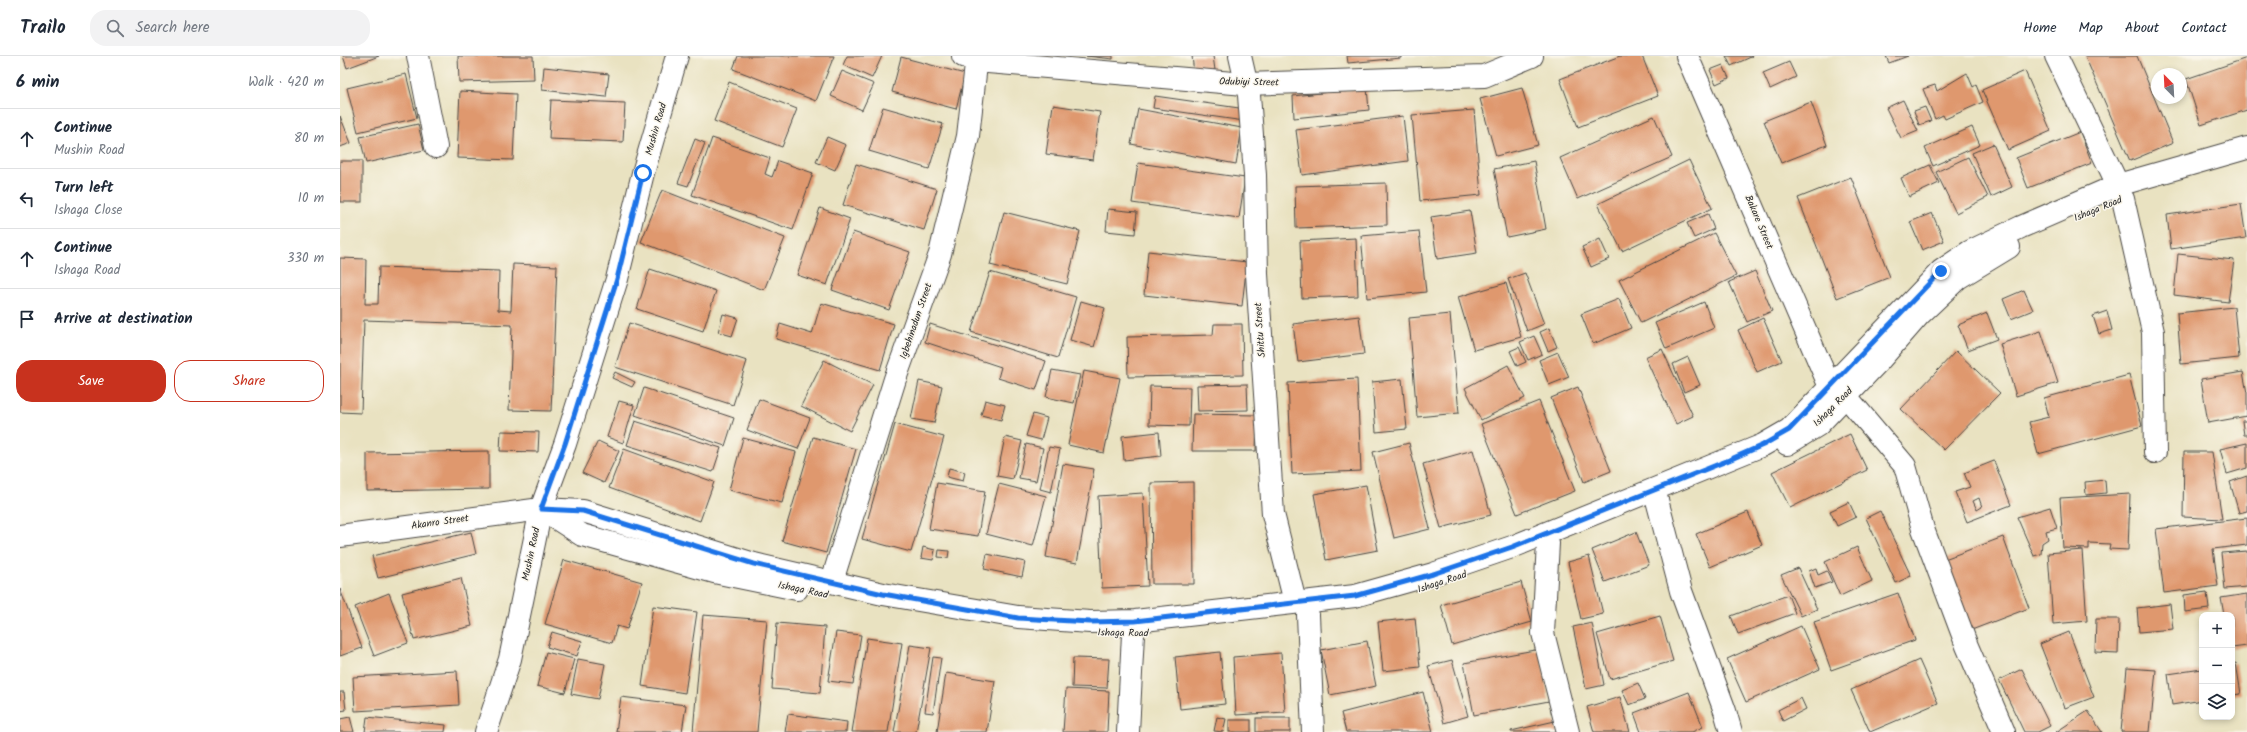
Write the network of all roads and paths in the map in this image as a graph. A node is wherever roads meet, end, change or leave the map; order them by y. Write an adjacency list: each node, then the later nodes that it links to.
1 (418, 56): 9 (main road)
2 (677, 56): 16 (main road, Mushin Road)
3 (1240, 56): 8 (main road, Shittu Street)
4 (1532, 56): 8 (main road, Odubiyi Street)
5 (1687, 56): 13 (main road, Bakare Street)
6 (2056, 56): 12 (main road)
7 (972, 58): 8 (main road, Odubiyi Street); 20 (main road, Igbehinadun Street)
8 (1245, 84): 21 (main road, Shittu Street)
9 (436, 147)
10 (2247, 148): 12 (main road, Ishaga Road)
11 (2247, 162): 12 (main road, Ishaga Road)
12 (2120, 192): 13 (main road, Ishaga Road); 14 (main road)
13 (1838, 391): 15 (main road, Ishaga Road); 21 (main road, Ishaga Road); 28 (main road, Bakare Street)
14 (2155, 452)
15 (1657, 500): 19 (main road, Ishaga Road); 27 (main road)
16 (541, 509): 17 (main road, Akanro Street); 18 (main road, Akanro Street); 22 (main road, Ishaga Road); 23 (main road, Mushin Road)
17 (583, 511): 20 (main road, Ishaga Road)
18 (340, 536)
19 (1548, 543): 21 (main road, Ishaga Road); 26 (main road)
20 (832, 581): 21 (main road, Ishaga Road)
21 (1301, 608): 22 (main road, Ishaga Road); 25 (main road, Shittu Street)
22 (1133, 634): 24 (main road)
23 (486, 732)
24 (1128, 732)
25 (1313, 732)
26 (1568, 732)
27 (1731, 732)
28 (2004, 732)

